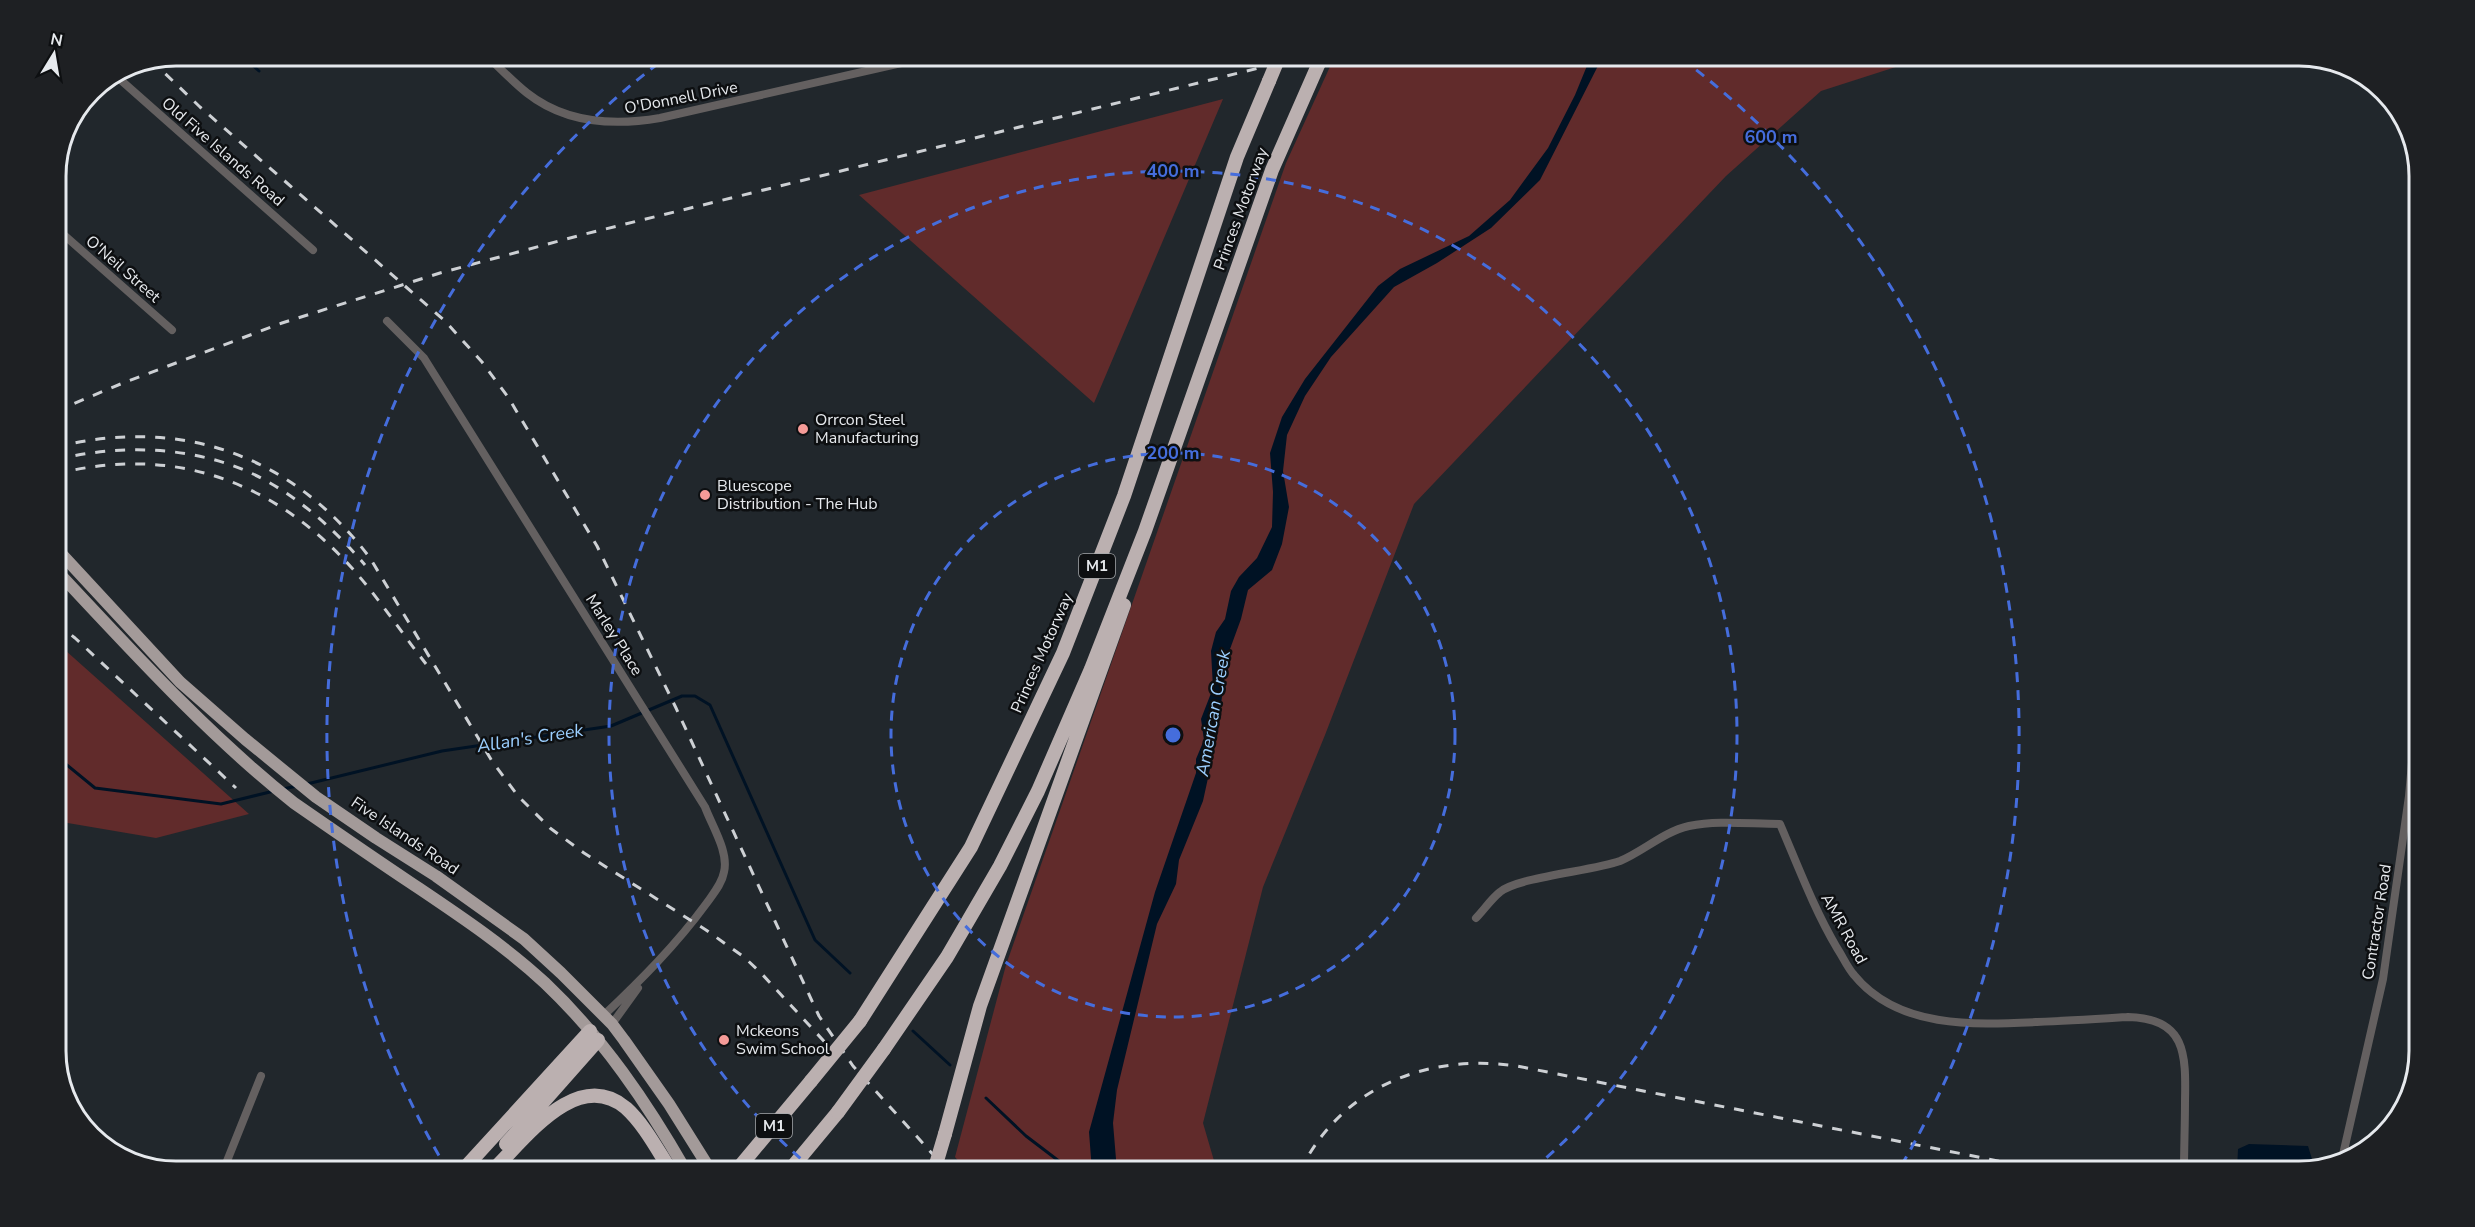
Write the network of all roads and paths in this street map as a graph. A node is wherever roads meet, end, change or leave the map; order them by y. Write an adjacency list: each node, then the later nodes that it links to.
1 (498, 66): 2 (street, O'Donnell Drive)
2 (888, 66)
3 (1276, 66): 27 (highway, Princes Motorway / M1, bridge)
4 (1318, 66): 10 (highway, Princes Motorway / M1)
5 (121, 81): 7 (street, Old Five Islands Road)
6 (66, 237): 9 (street, O'Neil Street)
7 (313, 250)
8 (387, 321): 15 (street, Marley Place)
9 (172, 330)
10 (1145, 531): 28 (highway, Princes Motorway / M1, bridge); 29 (highway, bridge)
11 (66, 559): 16 (main road, Five Islands Road)
12 (66, 581): 17 (main road)
13 (2409, 796): 19 (street, Contractor Road)
14 (1476, 918): 30 (street, AMR Road)
15 (650, 972): 16 (street, Marley Place); 16 (street, Marley Place)
16 (608, 1020): 17 (main road); 26 (main road, Five Islands Road)
17 (594, 1035): 21 (highway); 22 (highway); 25 (main road)
18 (261, 1076): 20 (street)
19 (2345, 1151)
20 (227, 1161)
21 (473, 1161)
22 (493, 1161)
23 (503, 1161): 24 (highway)
24 (664, 1161)
25 (679, 1161)
26 (704, 1161)
27 (745, 1161)
28 (798, 1161)
29 (937, 1161)
30 (2184, 1161)

